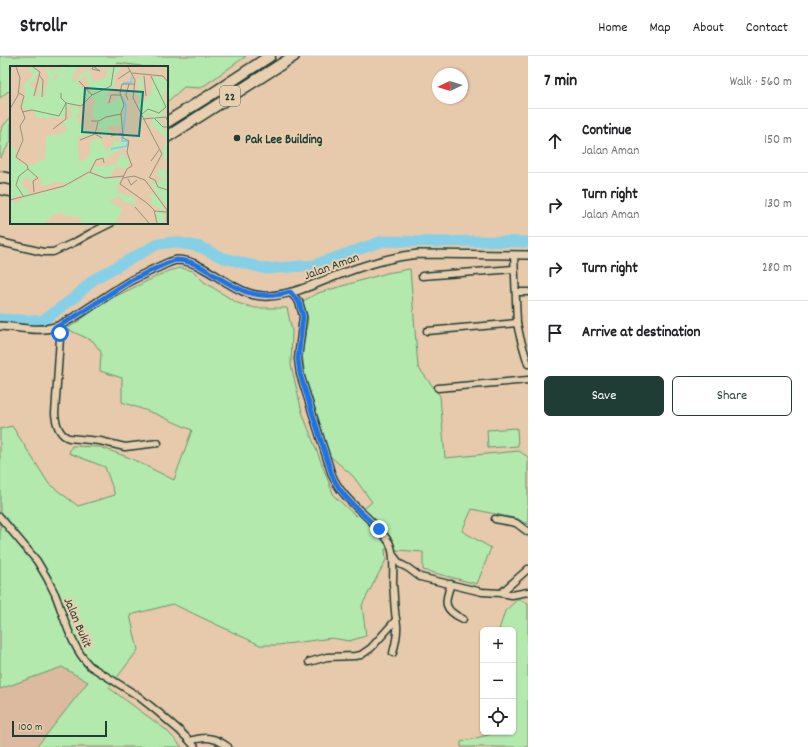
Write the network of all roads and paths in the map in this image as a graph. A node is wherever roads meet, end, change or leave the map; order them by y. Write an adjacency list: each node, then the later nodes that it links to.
1 (270, 56): 3 (highway, 22)
2 (294, 56): 4 (highway, 22)
3 (168, 121)
4 (168, 136)
5 (0, 177): 6 (highway)
6 (10, 179)
7 (0, 188): 8 (highway)
8 (10, 191)
9 (108, 224): 10 (street)
10 (0, 242)
11 (514, 255): 12 (street, Jalan Aman); 13 (street); 15 (street, Jalan Aman)
12 (528, 255)
13 (514, 269): 14 (street); 16 (street)
14 (422, 276)
15 (290, 292): 20 (street, Jalan Aman); 29 (street)
16 (516, 292): 17 (street); 18 (street)
17 (528, 292)
18 (518, 323): 21 (street); 22 (street)
19 (0, 326): 20 (street, Jalan Aman)
20 (58, 326): 25 (street)
21 (427, 331)
22 (528, 364)
23 (528, 380): 24 (street)
24 (438, 388)
25 (158, 443)
26 (0, 517): 38 (street, Jalan Bukit)
27 (495, 519): 28 (street)
28 (528, 532)
29 (393, 555): 31 (street); 35 (street)
30 (528, 569): 33 (street)
31 (451, 584): 33 (street); 34 (street)
32 (528, 592): 33 (street)
33 (501, 593)
34 (463, 619)
35 (396, 620): 36 (street); 37 (street)
36 (393, 653)
37 (309, 662)
38 (190, 741): 39 (street, Jalan Bukit); 40 (street)
39 (195, 747)
40 (228, 747)

